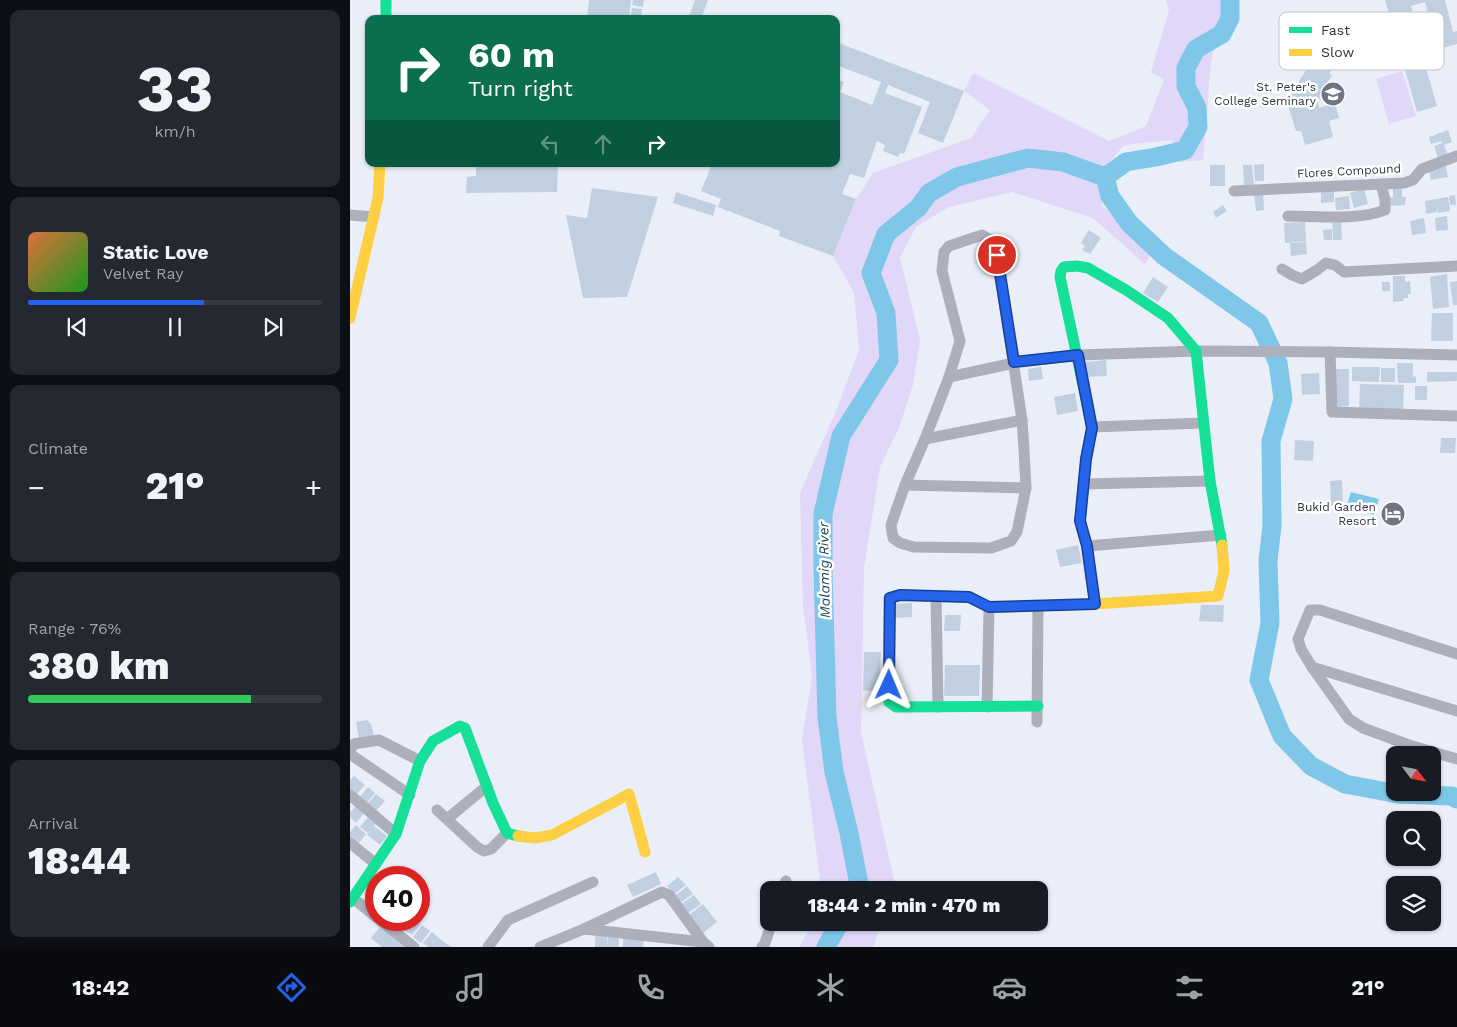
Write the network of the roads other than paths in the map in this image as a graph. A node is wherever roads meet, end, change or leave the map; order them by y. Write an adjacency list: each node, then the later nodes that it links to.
1 (386, 0): 2 (street)
2 (386, 15)
3 (1457, 156): 5 (street, Flores Compound)
4 (380, 167): 9 (street)
5 (1381, 184): 6 (street, Flores Compound); 8 (street)
6 (1234, 192)
7 (350, 215): 9 (street)
8 (1288, 216)
9 (374, 217): 12 (street)
10 (1457, 266): 11 (street)
11 (1282, 268)
12 (350, 318)
13 (1196, 351): 14 (street); 15 (street); 15 (street); 21 (street)
14 (1330, 352): 16 (street); 19 (street)
15 (1078, 355): 17 (street); 22 (street)
16 (1457, 355)
17 (1014, 362): 18 (street); 18 (street); 20 (street)
18 (949, 377): 23 (street)
19 (1457, 416)
20 (1022, 420): 23 (street); 27 (street)
21 (1203, 423): 22 (street); 24 (street)
22 (1092, 428): 25 (street)
23 (926, 439): 26 (street)
24 (1210, 481): 25 (street); 28 (street)
25 (1084, 484): 29 (street)
26 (905, 485): 27 (street); 27 (street)
27 (1026, 488)
28 (1221, 535): 29 (street); 31 (street)
29 (1087, 546): 31 (street)
30 (936, 597): 33 (street); 37 (street); 37 (street)
31 (1095, 604): 32 (street)
32 (1038, 606): 33 (street); 36 (street)
33 (989, 607): 38 (street)
34 (1457, 654): 35 (street)
35 (1312, 668): 39 (street); 43 (street)
36 (1038, 706): 38 (street); 40 (street)
37 (938, 707): 38 (street)
38 (987, 707)
39 (1457, 711)
40 (1037, 722)
41 (350, 750): 44 (street)
42 (350, 754): 47 (street)
43 (1457, 759)
44 (420, 761): 45 (street); 47 (street)
45 (487, 786): 49 (street); 50 (street)
46 (350, 795): 51 (street)
47 (410, 796): 51 (street)
48 (437, 810): 49 (street)
49 (447, 819): 50 (street)
50 (507, 833): 53 (street)
51 (396, 834): 54 (street)
52 (350, 844): 54 (street)
53 (645, 852)
54 (376, 864): 56 (street)
55 (593, 882): 63 (street)
56 (351, 899): 57 (street)
57 (365, 909)
58 (584, 930): 61 (street); 61 (street); 64 (street)
59 (394, 931): 62 (street)
60 (768, 931): 65 (street)
61 (706, 944)
62 (414, 947)
63 (488, 947)
64 (540, 947)
65 (762, 947)

